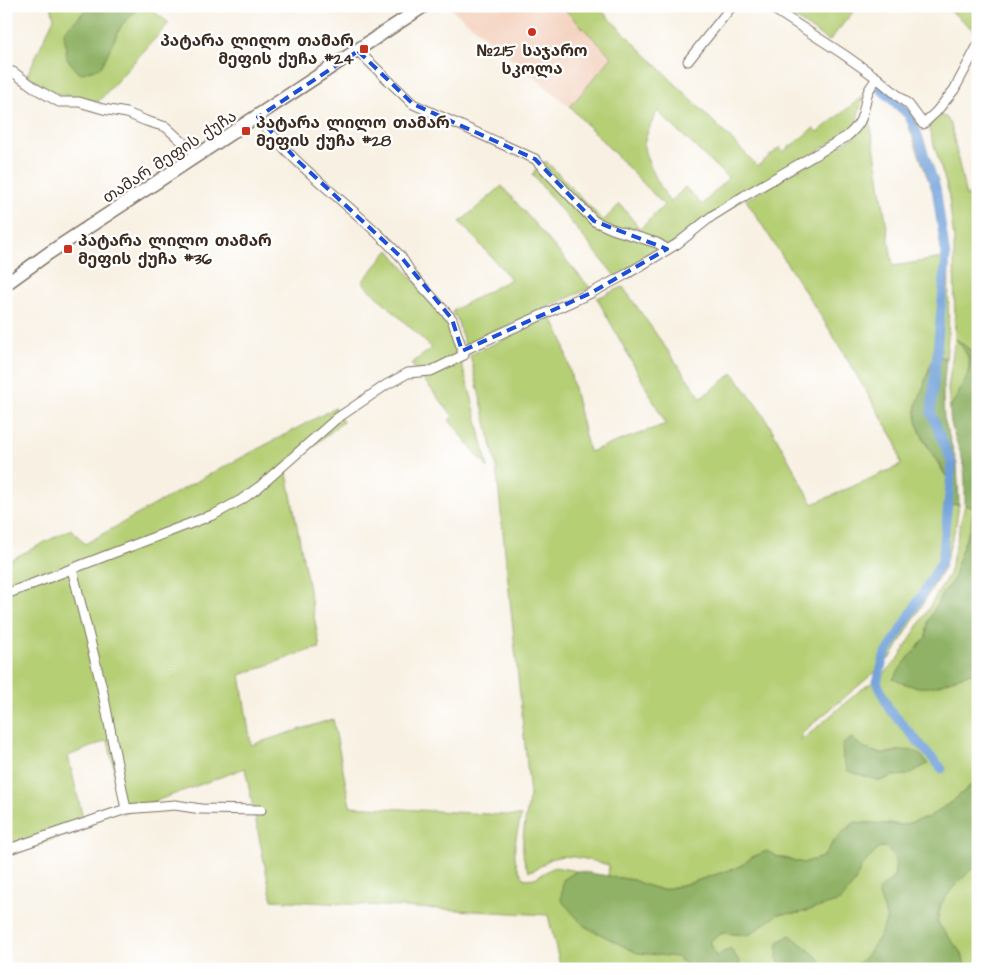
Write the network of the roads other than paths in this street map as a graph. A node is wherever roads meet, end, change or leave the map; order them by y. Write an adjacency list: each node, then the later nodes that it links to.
1 (424, 6): 5 (street, თამარ მეფის ქუჩა)
2 (732, 6): 6 (street)
3 (769, 6): 8 (street)
4 (978, 45): 8 (street)
5 (358, 51): 9 (street, თამარ მეფის ქუჩა); 11 (street)
6 (688, 61)
7 (13, 72): 10 (street)
8 (877, 78): 11 (street)
9 (258, 117): 10 (street, თამარ მეფის ქუჩა); 13 (street)
10 (198, 156): 12 (street, თამარ მეფის ქუჩა)
11 (667, 249): 13 (street)
12 (6, 284)
13 (463, 353): 14 (street)
14 (72, 569): 15 (street); 16 (street)
15 (6, 594)
16 (126, 809): 17 (street); 18 (street)
17 (261, 810)
18 (6, 850)

